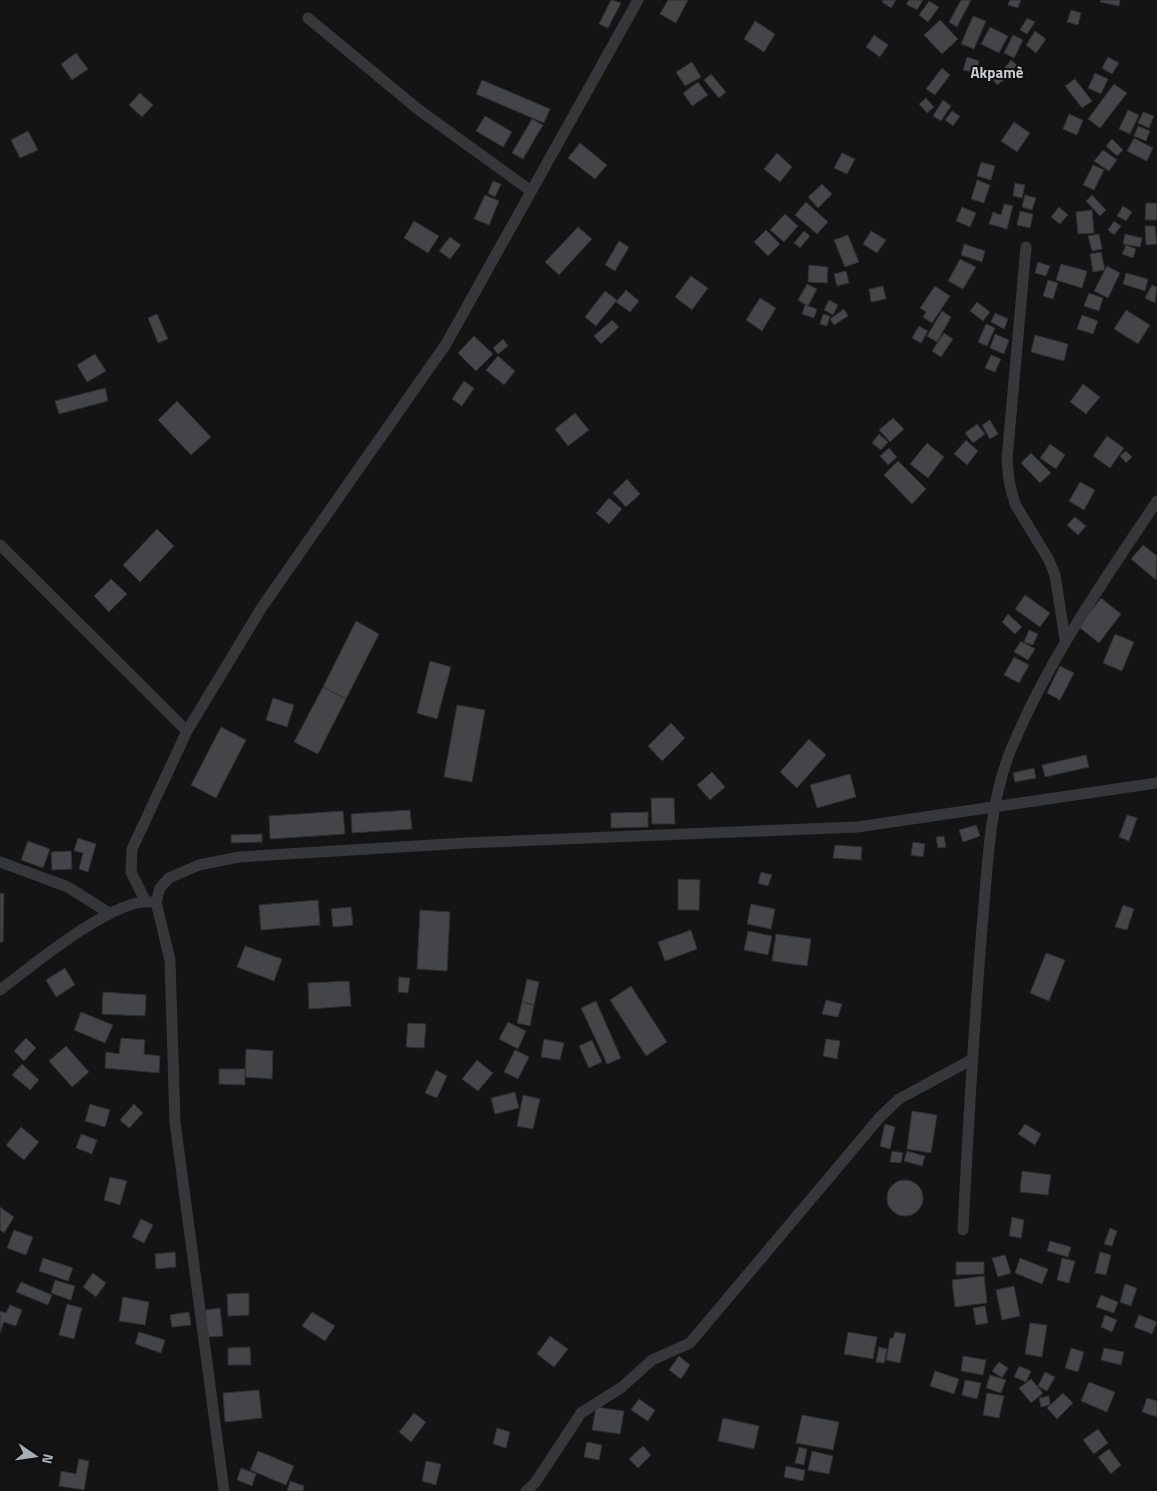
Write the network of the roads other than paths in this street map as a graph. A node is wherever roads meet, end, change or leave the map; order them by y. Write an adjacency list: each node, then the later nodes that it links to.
1 (638, 0): 3 (street)
2 (308, 18): 3 (street)
3 (531, 191): 8 (street)
4 (1026, 248): 7 (street)
5 (1157, 501): 7 (street)
6 (0, 545): 8 (street)
7 (1066, 639): 10 (street)
8 (187, 731): 12 (street)
9 (1157, 783): 10 (street)
10 (993, 808): 12 (street); 15 (street)
11 (0, 862): 13 (street)
12 (151, 901): 13 (street); 17 (street)
13 (108, 913): 14 (street)
14 (0, 990)
15 (971, 1060): 16 (street); 18 (street)
16 (963, 1230)
17 (224, 1491)
18 (526, 1491)

